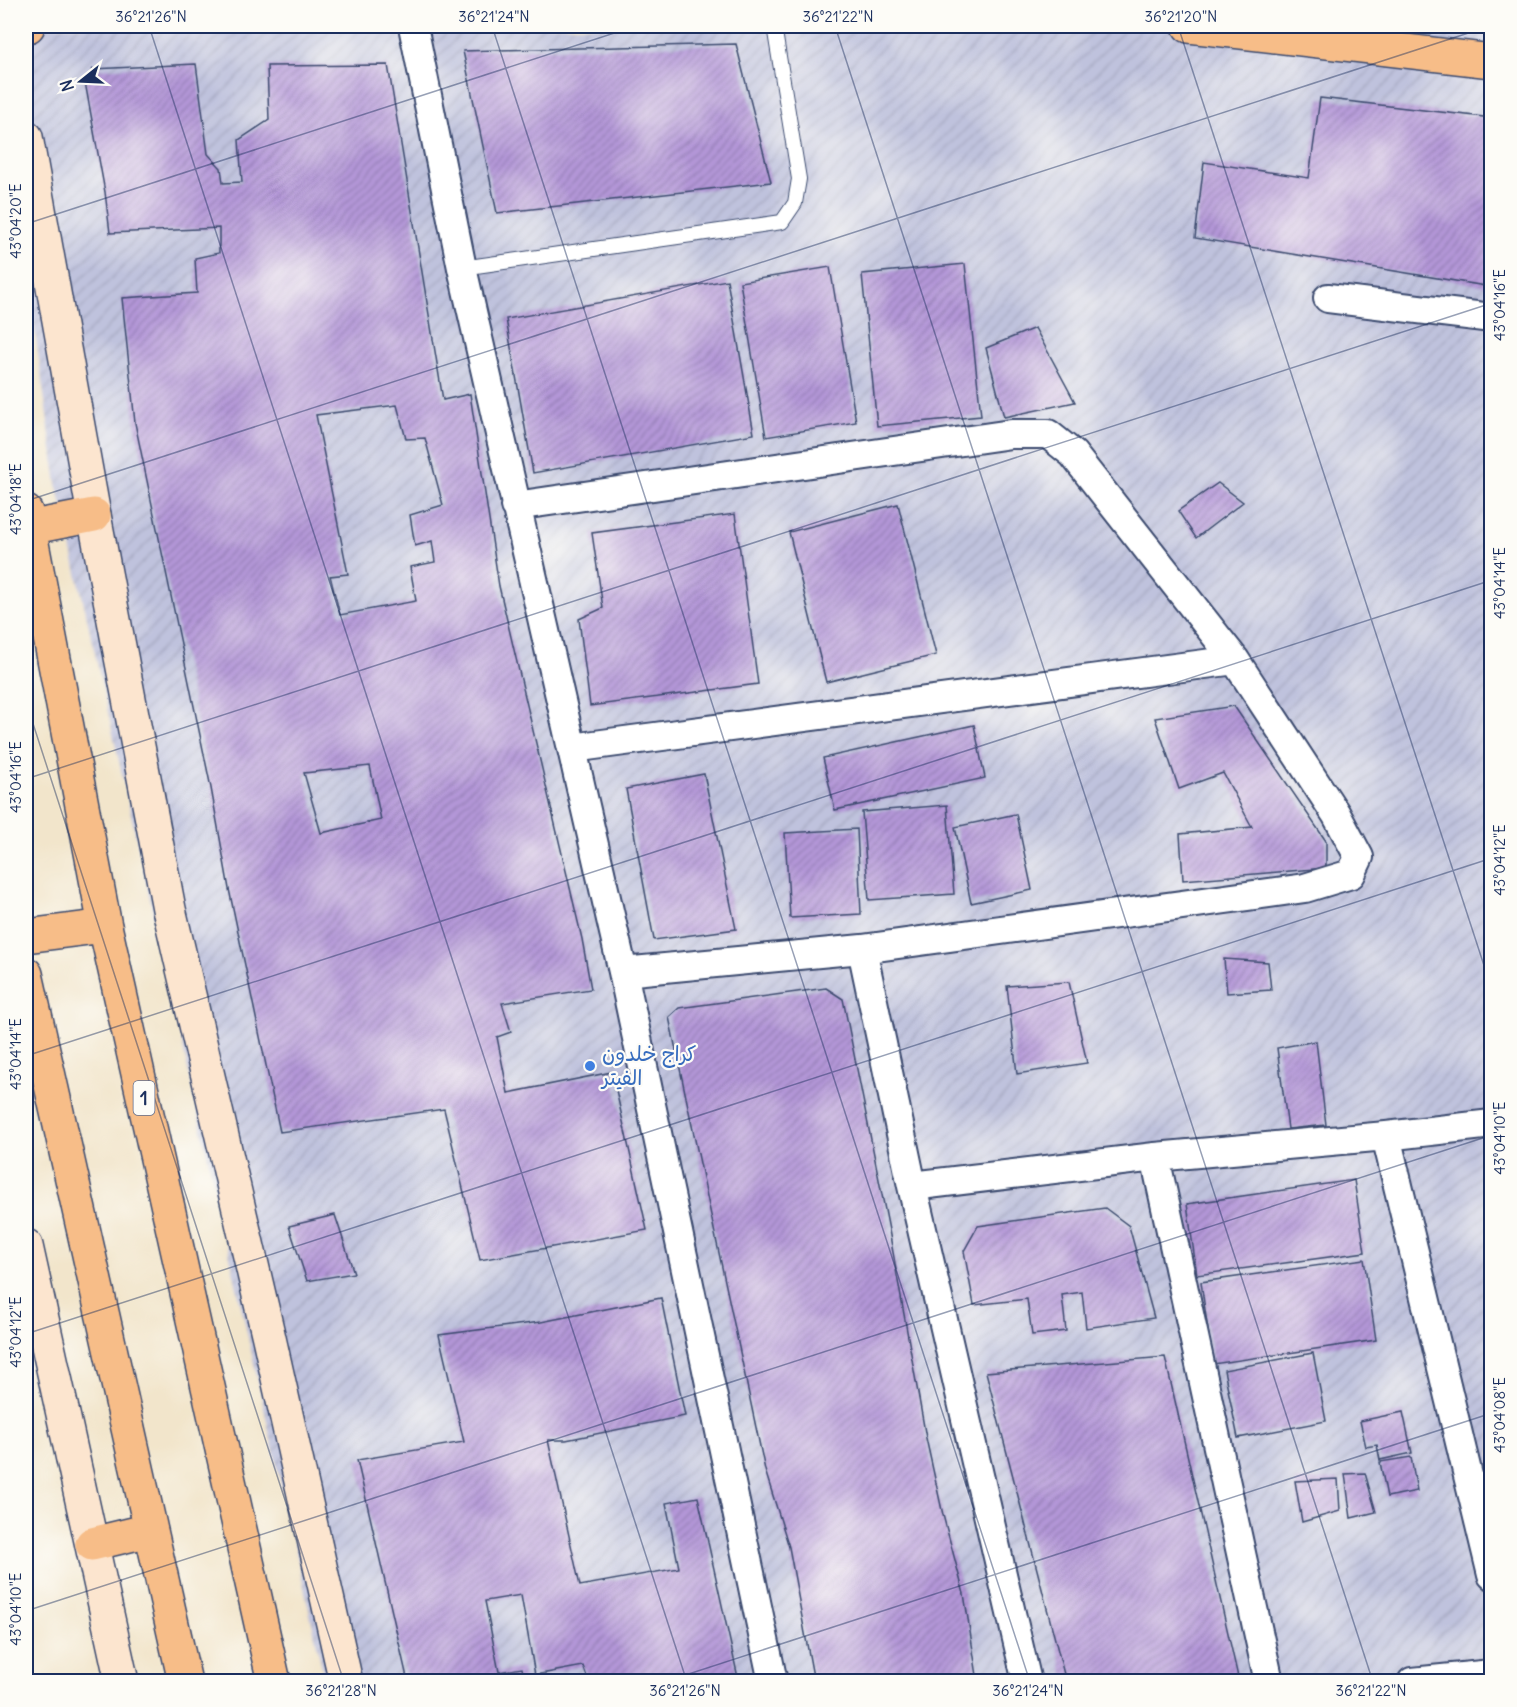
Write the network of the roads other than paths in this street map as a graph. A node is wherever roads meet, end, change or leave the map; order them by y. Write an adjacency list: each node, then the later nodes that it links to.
1 (413, 26): 6 (street)
2 (774, 26): 6 (lane)
3 (1189, 26): 4 (main road)
4 (1491, 60)
5 (26, 137): 10 (main road)
6 (462, 268): 9 (street)
7 (1328, 298): 8 (street)
8 (1491, 318)
9 (515, 506): 12 (street); 13 (street)
10 (94, 515): 11 (main road); 31 (main road)
11 (27, 520): 14 (main road, 1)
12 (1235, 660): 13 (street); 16 (street)
13 (572, 748): 17 (street)
14 (105, 926): 15 (main road); 30 (main road, 1)
15 (26, 936)
16 (862, 949): 17 (street); 22 (street)
17 (623, 972): 32 (street)
18 (26, 974): 24 (main road)
19 (1491, 1124): 20 (street)
20 (1386, 1136): 21 (street); 26 (street)
21 (1155, 1157): 22 (street); 34 (street)
22 (912, 1186): 33 (street)
23 (26, 1246): 25 (main road)
24 (150, 1530): 25 (main road); 29 (main road)
25 (92, 1544): 28 (main road)
26 (1491, 1575)
27 (1491, 1674): 35 (street)
28 (122, 1682)
29 (185, 1682)
30 (274, 1682)
31 (346, 1682)
32 (773, 1682)
33 (1027, 1682)
34 (1269, 1682)
35 (1412, 1682)

